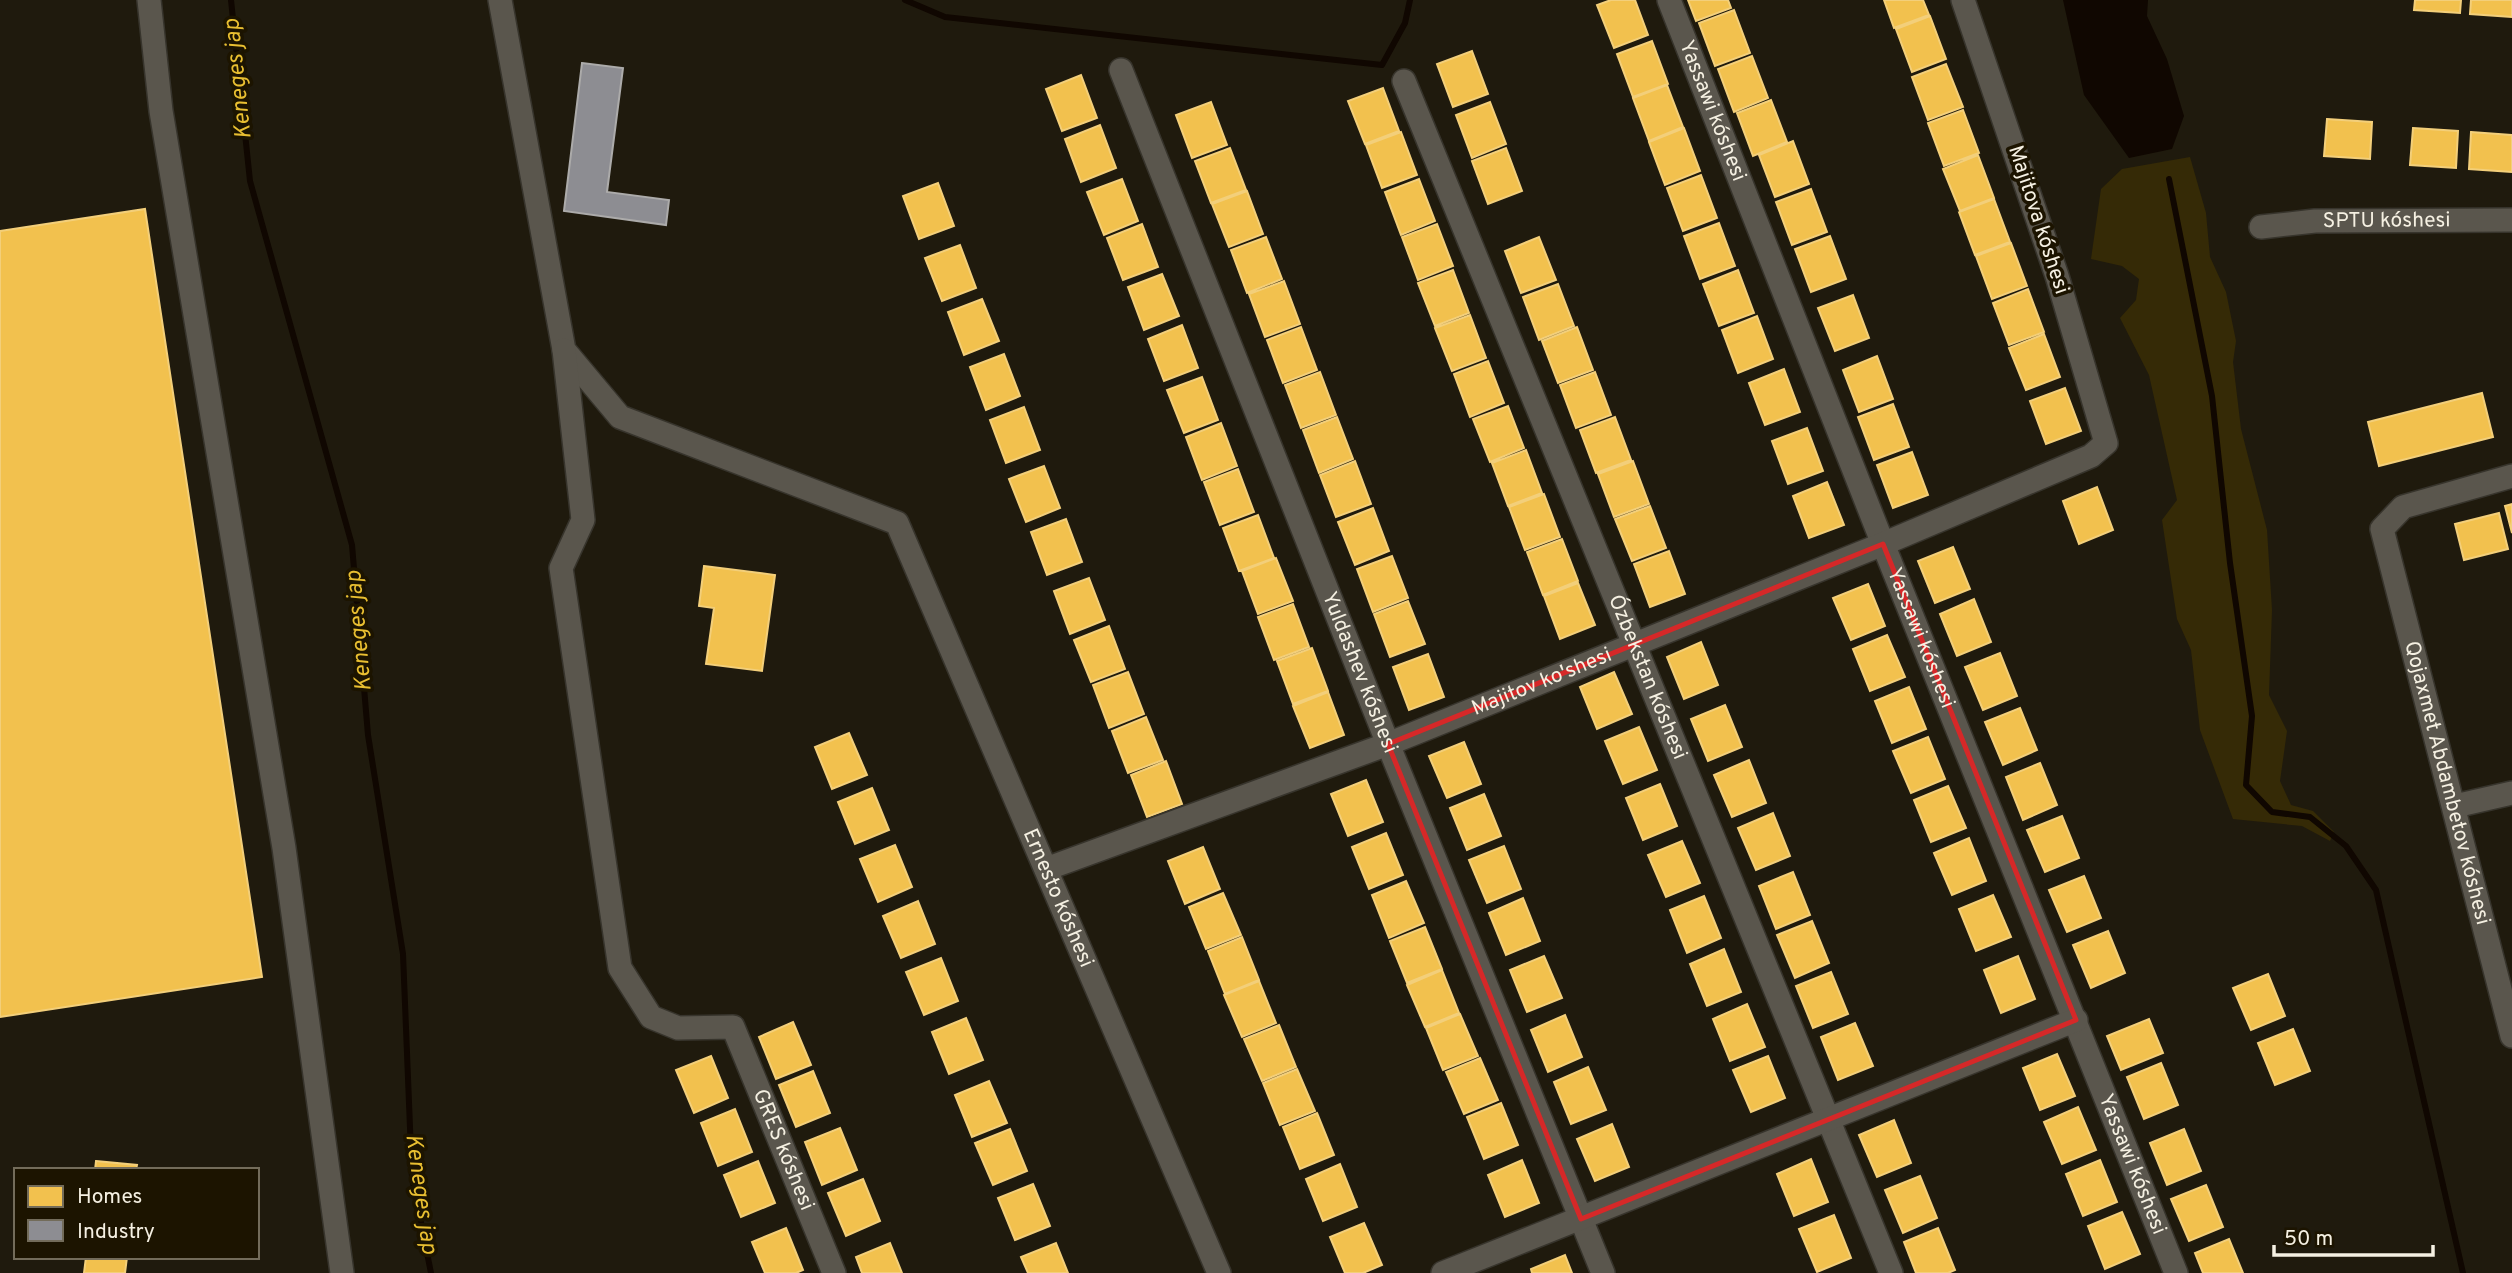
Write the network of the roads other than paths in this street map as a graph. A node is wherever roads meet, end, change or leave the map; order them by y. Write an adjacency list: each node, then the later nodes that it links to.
1 (149, 0): 22 (street)
2 (500, 0): 9 (street)
3 (1669, 0): 12 (street, Yassawi kóshesi)
4 (1963, 0): 10 (street, Majitova kóshesi)
5 (1121, 70): 14 (street, Yuldashev kóshesi)
6 (1404, 81): 13 (street, Ózbekstan kóshesi)
7 (2512, 220): 8 (street, SPTU kóshesi)
8 (2261, 228)
9 (564, 350): 17 (street, Ernesto kóshesi); 23 (street, GRES kóshesi)
10 (2106, 443): 12 (street, Majitov ko'shesi)
11 (2512, 476): 16 (street, Qojaxmet Abdambetov kóshesi)
12 (1883, 544): 13 (street, Majitov ko'shesi); 18 (street, Yassawi kóshesi)
13 (1633, 645): 14 (street, Majitov ko'shesi); 20 (street, Ózbekstan kóshesi)
14 (1388, 744): 17 (street, Majitov ko'shesi); 21 (street, Yuldashev kóshesi)
15 (2512, 793): 16 (street)
16 (2455, 807): 19 (street, Qojaxmet Abdambetov kóshesi)
17 (1046, 869): 24 (street, Ernesto kóshesi)
18 (2076, 1020): 20 (street); 28 (street, Yassawi kóshesi)
19 (2512, 1036)
20 (1829, 1120): 21 (street); 27 (street, Ózbekstan kóshesi)
21 (1581, 1219): 25 (street); 26 (street, Yuldashev kóshesi)
22 (342, 1273)
23 (834, 1273)
24 (1219, 1273)
25 (1443, 1273)
26 (1603, 1273)
27 (1891, 1273)
28 (2176, 1273)

